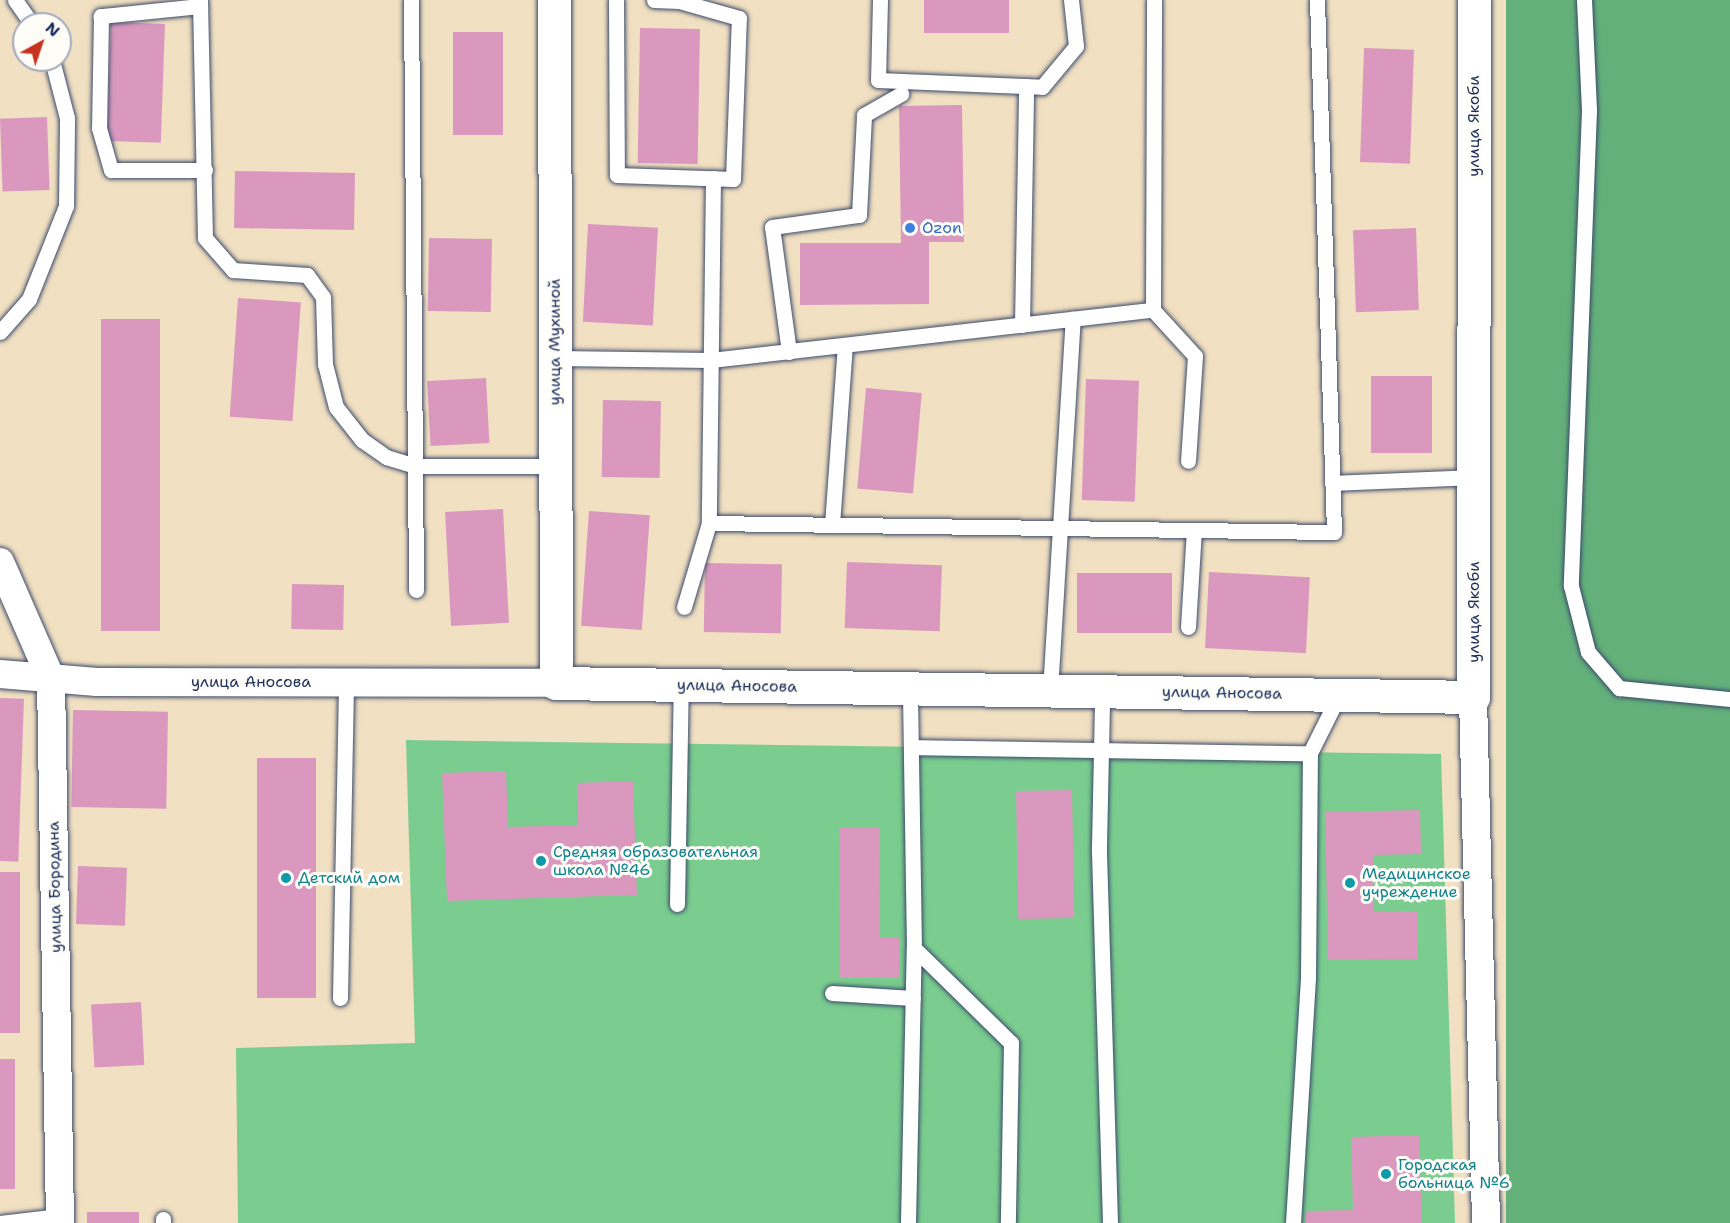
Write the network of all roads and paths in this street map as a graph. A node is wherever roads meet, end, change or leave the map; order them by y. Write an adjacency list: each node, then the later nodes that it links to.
1 (411, 0): 26 (lane)
2 (554, 0): 23 (street, улица Мухиной)
3 (616, 0): 16 (lane)
4 (654, 0): 16 (lane)
5 (880, 0): 13 (lane)
6 (1071, 0): 13 (lane)
7 (1154, 0): 17 (lane)
8 (1317, 0): 29 (lane)
9 (1474, 0): 28 (street, улица Якоби)
10 (1584, 0): 46 (lane)
11 (200, 3): 15 (lane); 15 (lane)
12 (55, 72): 20 (lane)
13 (1026, 86): 19 (lane)
14 (901, 94): 22 (lane)
15 (205, 170): 26 (lane)
16 (713, 178): 24 (lane)
17 (1153, 310): 18 (lane); 25 (lane)
18 (1074, 319): 19 (lane); 32 (lane)
19 (1022, 325): 21 (lane)
20 (0, 332)
21 (845, 345): 22 (lane); 31 (lane)
22 (789, 352): 24 (lane)
23 (555, 358): 24 (lane); 27 (street, улица Мухиной)
24 (711, 360): 30 (lane)
25 (1188, 461)
26 (415, 466): 27 (lane); 35 (lane)
27 (555, 466): 42 (street, улица Мухиной)
28 (1474, 477): 29 (lane); 45 (street, улица Якоби)
29 (1332, 483): 33 (lane)
30 (710, 523): 31 (lane); 36 (lane)
31 (832, 525): 32 (lane)
32 (1059, 528): 33 (lane); 44 (lane)
33 (1194, 530): 37 (lane)
34 (0, 562): 40 (street, улица Бородина)
35 (416, 590)
36 (684, 607)
37 (1188, 627)
38 (0, 674): 40 (street, улица Аносова)
39 (681, 678): 42 (street, улица Аносова); 43 (street, улица Аносова); 52 (lane)
40 (51, 679): 41 (street, улица Аносова); 57 (street, улица Бородина)
41 (346, 683): 42 (street, улица Аносова); 55 (lane)
42 (556, 683)
43 (910, 688): 44 (street, улица Аносова); 49 (lane)
44 (1050, 691): 45 (street, улица Аносова)
45 (1473, 697): 63 (street, улица Якоби)
46 (1730, 699)
47 (1102, 703): 50 (lane)
48 (1332, 709): 51 (lane)
49 (910, 747): 50 (lane); 53 (lane)
50 (1101, 748): 51 (lane); 61 (lane)
51 (1310, 753): 62 (lane)
52 (677, 904)
53 (914, 948): 56 (lane); 60 (lane)
54 (832, 993): 56 (lane)
55 (340, 998)
56 (913, 998): 59 (lane)
57 (60, 1219): 58 (lane)
58 (0, 1222)
59 (908, 1223)
60 (1008, 1223)
61 (1110, 1223)
62 (1293, 1223)
63 (1486, 1223)

